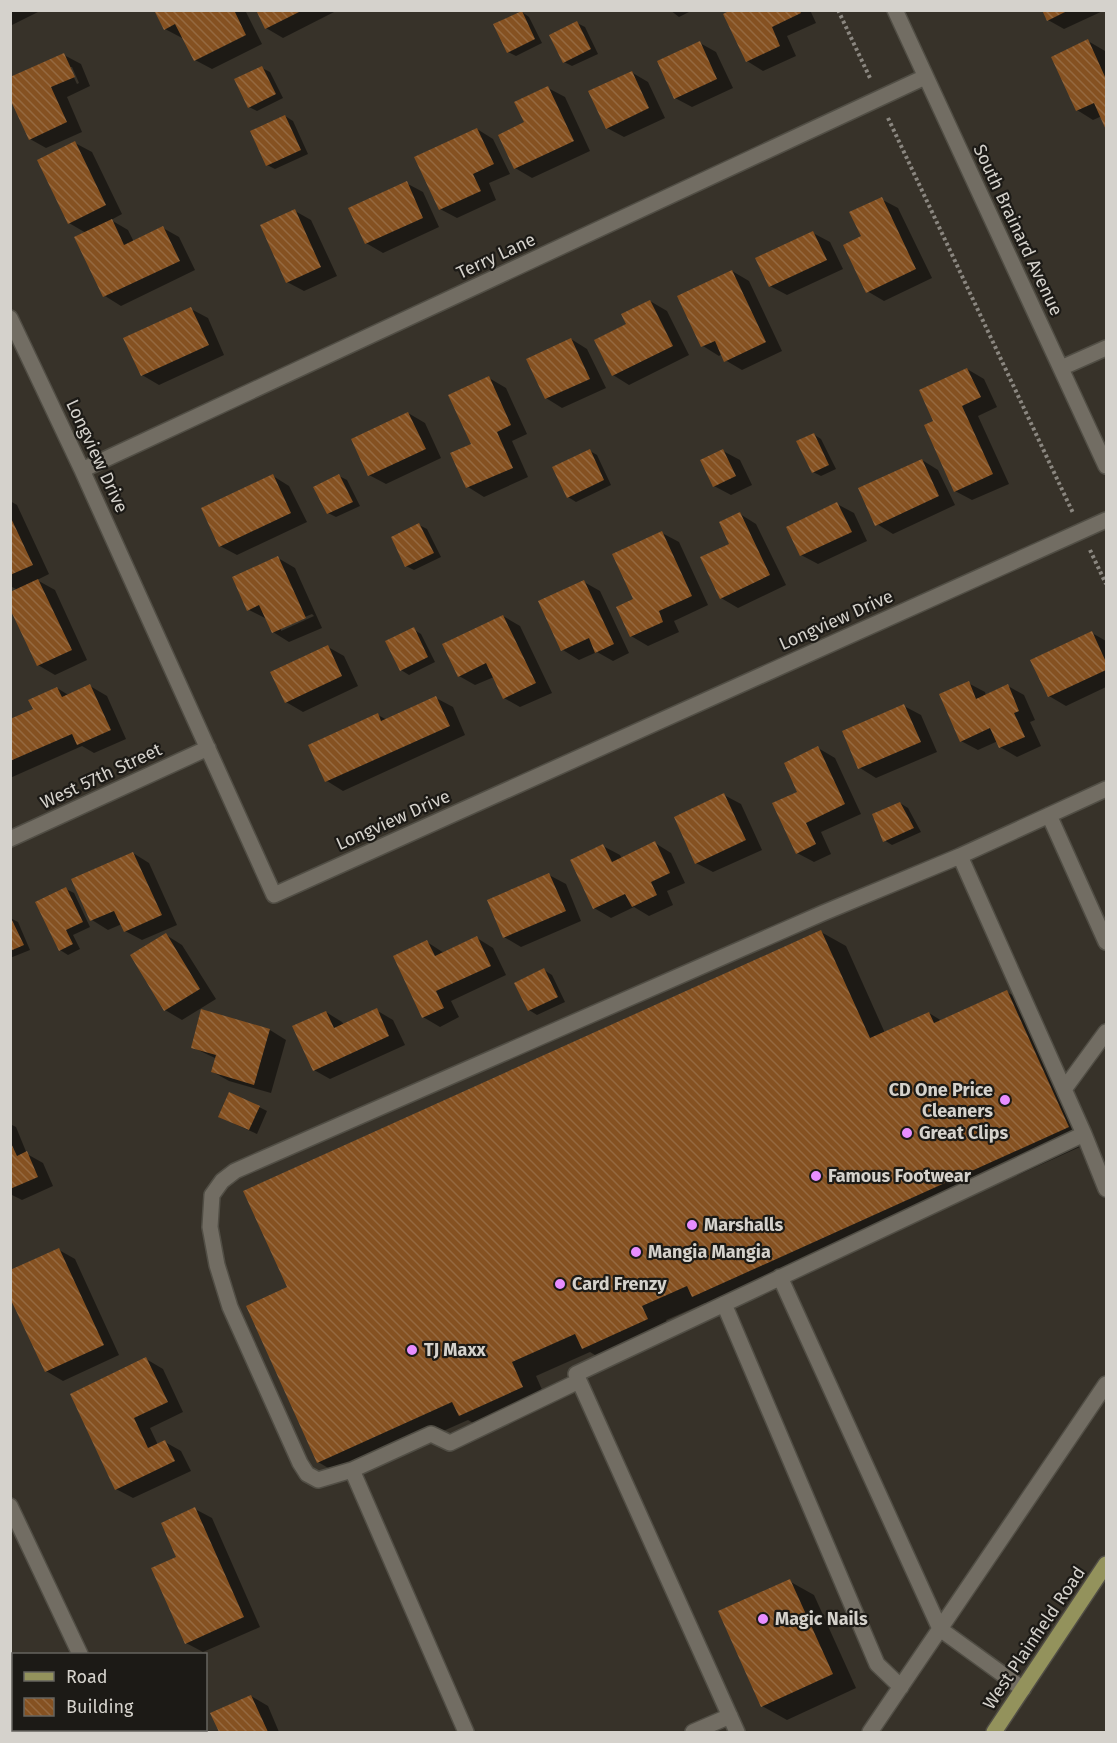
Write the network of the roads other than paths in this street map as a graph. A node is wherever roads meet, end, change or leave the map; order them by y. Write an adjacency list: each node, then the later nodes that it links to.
1 (895, 10): 2 (street, South Brainard Avenue)
2 (926, 77): 5 (street, South Brainard Avenue); 7 (street, Terry Lane)
3 (10, 318): 7 (street, Longview Drive)
4 (1107, 348): 5 (street)
5 (1061, 368): 6 (street, South Brainard Avenue)
6 (1107, 466)
7 (82, 470): 9 (street, Longview Drive)
8 (1107, 520): 9 (street, Longview Drive)
9 (208, 748): 12 (street, West 57th Street)
10 (1107, 789): 11 (street)
11 (1049, 815): 13 (street); 14 (street)
12 (10, 840)
13 (960, 856): 16 (street); 23 (street)
14 (1107, 942)
15 (1107, 1032): 16 (street)
16 (1065, 1088): 17 (street)
17 (1084, 1134): 18 (street); 19 (street)
18 (1107, 1189)
19 (780, 1278): 20 (street); 26 (street)
20 (724, 1304): 21 (street); 28 (street)
21 (579, 1381): 23 (street); 30 (street)
22 (1107, 1384): 26 (street)
23 (352, 1470): 31 (street)
24 (10, 1506): 27 (street)
25 (1107, 1564): 29 (main road, West Plainfield Road)
26 (940, 1629): 28 (street); 29 (street)
27 (80, 1653)
28 (901, 1687): 34 (street)
29 (1023, 1689): 35 (main road, West Plainfield Road)
30 (730, 1716): 32 (street); 33 (street)
31 (466, 1732)
32 (693, 1732)
33 (737, 1732)
34 (870, 1732)
35 (994, 1732)

